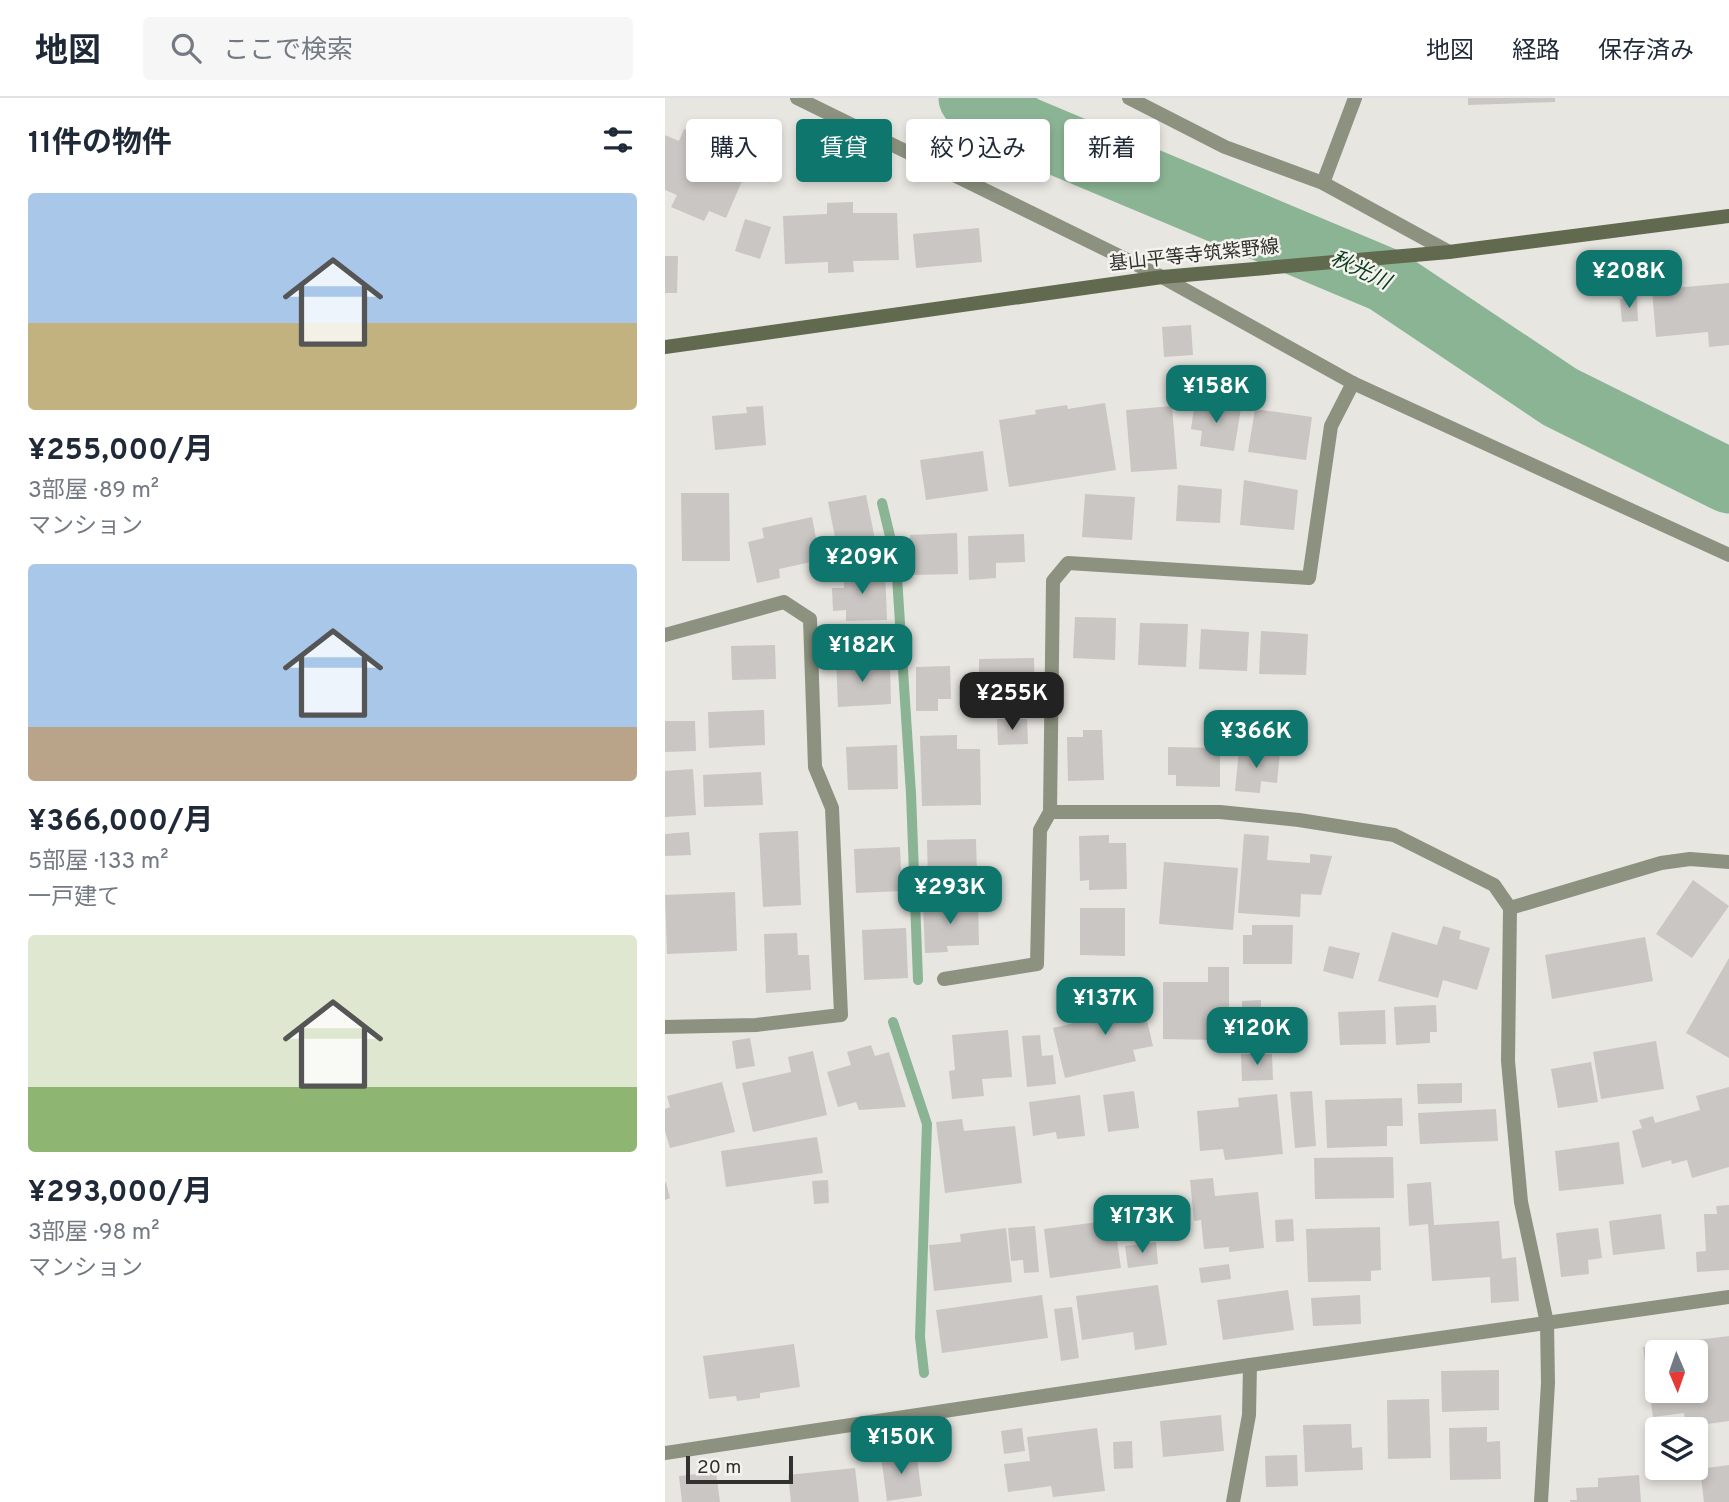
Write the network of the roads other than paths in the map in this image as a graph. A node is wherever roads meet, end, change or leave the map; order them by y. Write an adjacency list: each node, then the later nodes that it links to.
1 (797, 98): 7 (street)
2 (1129, 98): 4 (street)
3 (1356, 98): 4 (street)
4 (1323, 183): 6 (street)
5 (1729, 216): 6 (main road, 基山平等寺筑紫野線)
6 (1448, 252): 7 (main road, 基山平等寺筑紫野線)
7 (1162, 277): 8 (main road, 基山平等寺筑紫野線); 9 (street)
8 (665, 347)
9 (1353, 383): 10 (street); 12 (street)
10 (1729, 555)
11 (665, 635): 16 (street)
12 (1050, 813): 14 (street); 15 (street)
13 (1729, 862): 14 (street)
14 (1510, 908): 18 (street)
15 (944, 979)
16 (665, 1027)
17 (1729, 1297): 18 (street)
18 (1547, 1323): 19 (street); 22 (street)
19 (1250, 1365): 20 (street); 21 (street)
20 (665, 1453)
21 (1233, 1502)
22 (1541, 1502)

